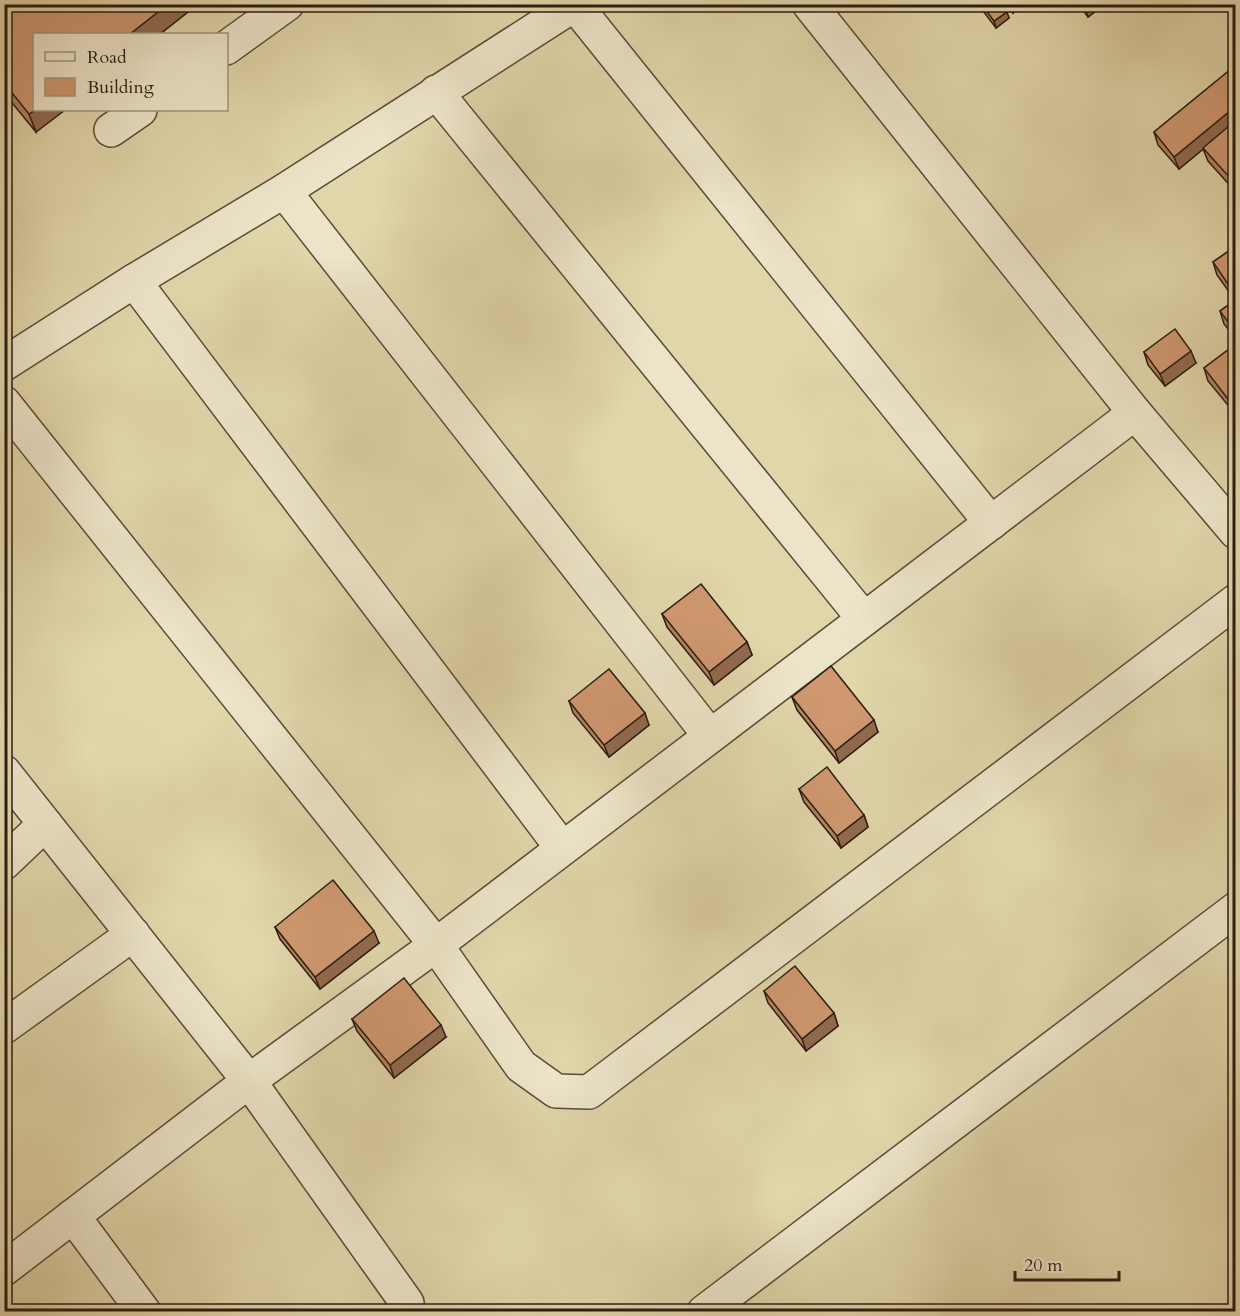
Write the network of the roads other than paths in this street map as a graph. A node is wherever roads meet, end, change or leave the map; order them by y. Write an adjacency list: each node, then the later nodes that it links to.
1 (287, 4): 4 (street)
2 (809, 4): 12 (street)
3 (575, 5): 5 (street); 13 (street)
4 (228, 47)
5 (436, 92): 8 (street); 16 (street)
6 (139, 111): 7 (street)
7 (111, 130)
8 (284, 191): 9 (street); 17 (street)
9 (134, 281): 10 (street); 20 (street)
10 (4, 364)
11 (4, 403): 24 (street)
12 (1135, 413): 13 (street); 14 (street)
13 (991, 523): 16 (street)
14 (1236, 532)
15 (1236, 601): 24 (street)
16 (864, 619): 17 (street)
17 (710, 736): 20 (street)
18 (4, 772): 19 (street)
19 (45, 824): 21 (street); 23 (street)
20 (562, 848): 24 (street)
21 (4, 863)
22 (1236, 909): 31 (street)
23 (133, 934): 25 (street); 26 (street)
24 (436, 945): 26 (street)
25 (4, 1028)
26 (249, 1081): 27 (street); 29 (street)
27 (74, 1216): 28 (street); 30 (street)
28 (4, 1269)
29 (415, 1309)
30 (144, 1311)
31 (704, 1311)

